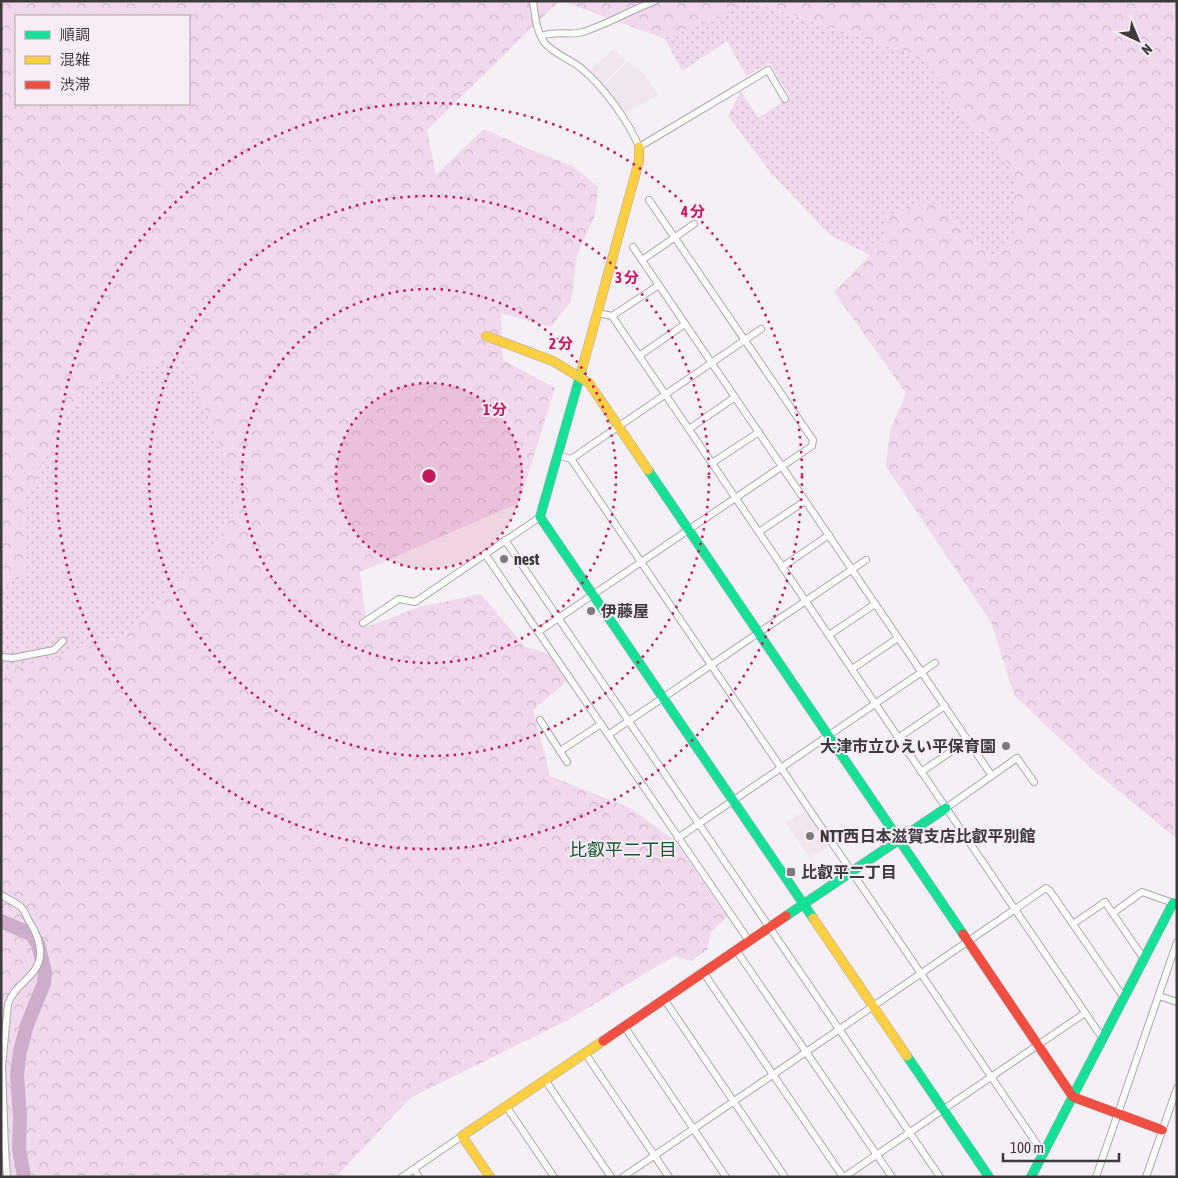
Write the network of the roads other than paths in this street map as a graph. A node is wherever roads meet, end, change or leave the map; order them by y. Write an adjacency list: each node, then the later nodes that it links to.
1 (533, 1): 3 (street)
2 (655, 1): 3 (street)
3 (541, 36): 5 (street)
4 (785, 99): 5 (street)
5 (639, 147): 12 (street)
6 (649, 200): 8 (street)
7 (694, 224): 8 (street)
8 (675, 238): 10 (street); 17 (street)
9 (633, 247): 10 (street)
10 (642, 260): 11 (street)
11 (659, 285): 13 (street); 14 (street)
12 (598, 313): 13 (street); 20 (street)
13 (612, 316): 18 (street)
14 (685, 324): 18 (street); 19 (street)
15 (761, 329): 17 (street)
16 (486, 336): 20 (street)
17 (745, 340): 19 (street); 29 (street)
18 (639, 356): 21 (street)
19 (712, 363): 21 (street); 22 (street)
20 (580, 376): 23 (street); 26 (street)
21 (665, 395): 23 (street); 24 (street)
22 (735, 397): 24 (street); 25 (street)
23 (618, 427): 27 (street); 33 (street)
24 (689, 429): 28 (street)
25 (759, 432): 28 (street); 29 (street)
26 (557, 455): 27 (street); 32 (street)
27 (571, 459): 39 (street)
28 (712, 463): 30 (street)
29 (782, 466): 30 (street); 31 (street)
30 (735, 498): 33 (street); 34 (street)
31 (806, 501): 34 (street); 35 (street)
32 (540, 517): 36 (street); 42 (street)
33 (688, 530): 39 (street); 48 (street)
34 (759, 532): 40 (street)
35 (829, 535): 40 (street); 41 (street)
36 (505, 540): 37 (street); 45 (street)
37 (485, 554): 46 (street); 47 (street)
38 (866, 560): 41 (street)
39 (642, 562): 42 (street); 54 (street)
40 (782, 567): 43 (street)
41 (852, 570): 43 (street); 44 (street)
42 (593, 595): 45 (street); 57 (street)
43 (806, 601): 48 (street); 49 (street)
44 (875, 604): 49 (street); 50 (street)
45 (558, 618): 47 (street); 61 (street)
46 (363, 624)
47 (538, 632): 62 (street)
48 (758, 633): 54 (street); 64 (street)
49 (829, 635): 55 (street)
50 (898, 638): 55 (street); 56 (street)
51 (63, 640): 52 (street)
52 (1, 657)
53 (935, 663): 56 (street)
54 (712, 665): 57 (street); 69 (street)
55 (852, 669): 58 (street)
56 (922, 672): 58 (street); 59 (street)
57 (663, 698): 61 (street); 73 (street)
58 (875, 704): 64 (street); 65 (street)
59 (945, 706): 65 (street); 66 (street)
60 (540, 720): 67 (street)
61 (629, 721): 63 (street); 75 (street)
62 (601, 724): 63 (street); 67 (street)
63 (608, 735): 76 (street)
64 (828, 736): 69 (street); 77 (street)
65 (898, 738): 70 (street)
66 (968, 740): 70 (street); 71 (street)
67 (560, 751): 68 (street)
68 (567, 762)
69 (781, 768): 73 (street); 78 (street)
70 (921, 772): 74 (street)
71 (992, 776): 72 (street); 74 (street)
72 (1034, 782)
73 (733, 801): 75 (street); 80 (street)
74 (946, 808): 77 (street); 82 (street)
75 (699, 824): 76 (street); 85 (street)
76 (678, 838): 86 (street)
77 (898, 840): 78 (street); 87 (street)
78 (852, 871): 80 (street); 92 (street)
79 (1, 895): 122 (street)
80 (803, 904): 85 (street); 97 (street)
81 (1175, 904): 83 (street); 90 (street)
82 (1015, 910): 84 (street); 87 (street); 98 (street)
83 (1113, 913): 84 (street); 90 (street)
84 (1073, 924): 94 (street)
85 (769, 927): 86 (street); 100 (street)
86 (749, 941): 89 (street)
87 (968, 942): 92 (street); 102 (street)
88 (1177, 942): 93 (street)
89 (736, 950): 91 (street); 103 (street)
90 (1144, 959): 94 (street)
91 (703, 972): 95 (street); 105 (street)
92 (921, 973): 97 (street); 106 (street)
93 (1158, 996): 96 (street); 113 (street)
94 (1124, 998): 101 (street)
95 (664, 999): 99 (street); 110 (street)
96 (1177, 1002)
97 (873, 1006): 100 (street); 112 (street)
98 (1085, 1013): 101 (street); 102 (street)
99 (624, 1026): 104 (street); 114 (street)
100 (839, 1029): 103 (street); 116 (street)
101 (1102, 1039): 109 (street)
102 (1038, 1045): 106 (street); 109 (street)
103 (806, 1052): 105 (street); 119 (street)
104 (585, 1053): 107 (street); 120 (street)
105 (773, 1074): 110 (street); 132 (street)
106 (991, 1076): 112 (street); 118 (street)
107 (545, 1080): 111 (street); 127 (street)
108 (1177, 1088): 115 (street)
109 (1073, 1097): 113 (street); 118 (street)
110 (733, 1101): 114 (street); 131 (street)
111 (506, 1106): 117 (street); 126 (street)
112 (943, 1109): 116 (street); 135 (street)
113 (1118, 1114): 115 (street); 137 (street)
114 (693, 1129): 120 (street); 130 (street)
115 (1162, 1130): 138 (street)
116 (909, 1132): 119 (street); 134 (street)
117 (462, 1136): 121 (street); 125 (street)
118 (1043, 1153): 136 (street)
119 (876, 1154): 132 (street); 133 (street)
120 (654, 1155): 128 (street); 129 (street)
121 (414, 1169): 123 (street); 124 (street)
122 (8, 1177)
123 (402, 1177)
124 (419, 1177)
125 (490, 1177)
126 (554, 1177)
127 (611, 1177)
128 (623, 1177)
129 (669, 1177)
130 (726, 1177)
131 (785, 1177)
132 (843, 1177)
133 (892, 1177)
134 (940, 1177)
135 (989, 1177)
136 (1031, 1177)
137 (1096, 1177)
138 (1146, 1177)

